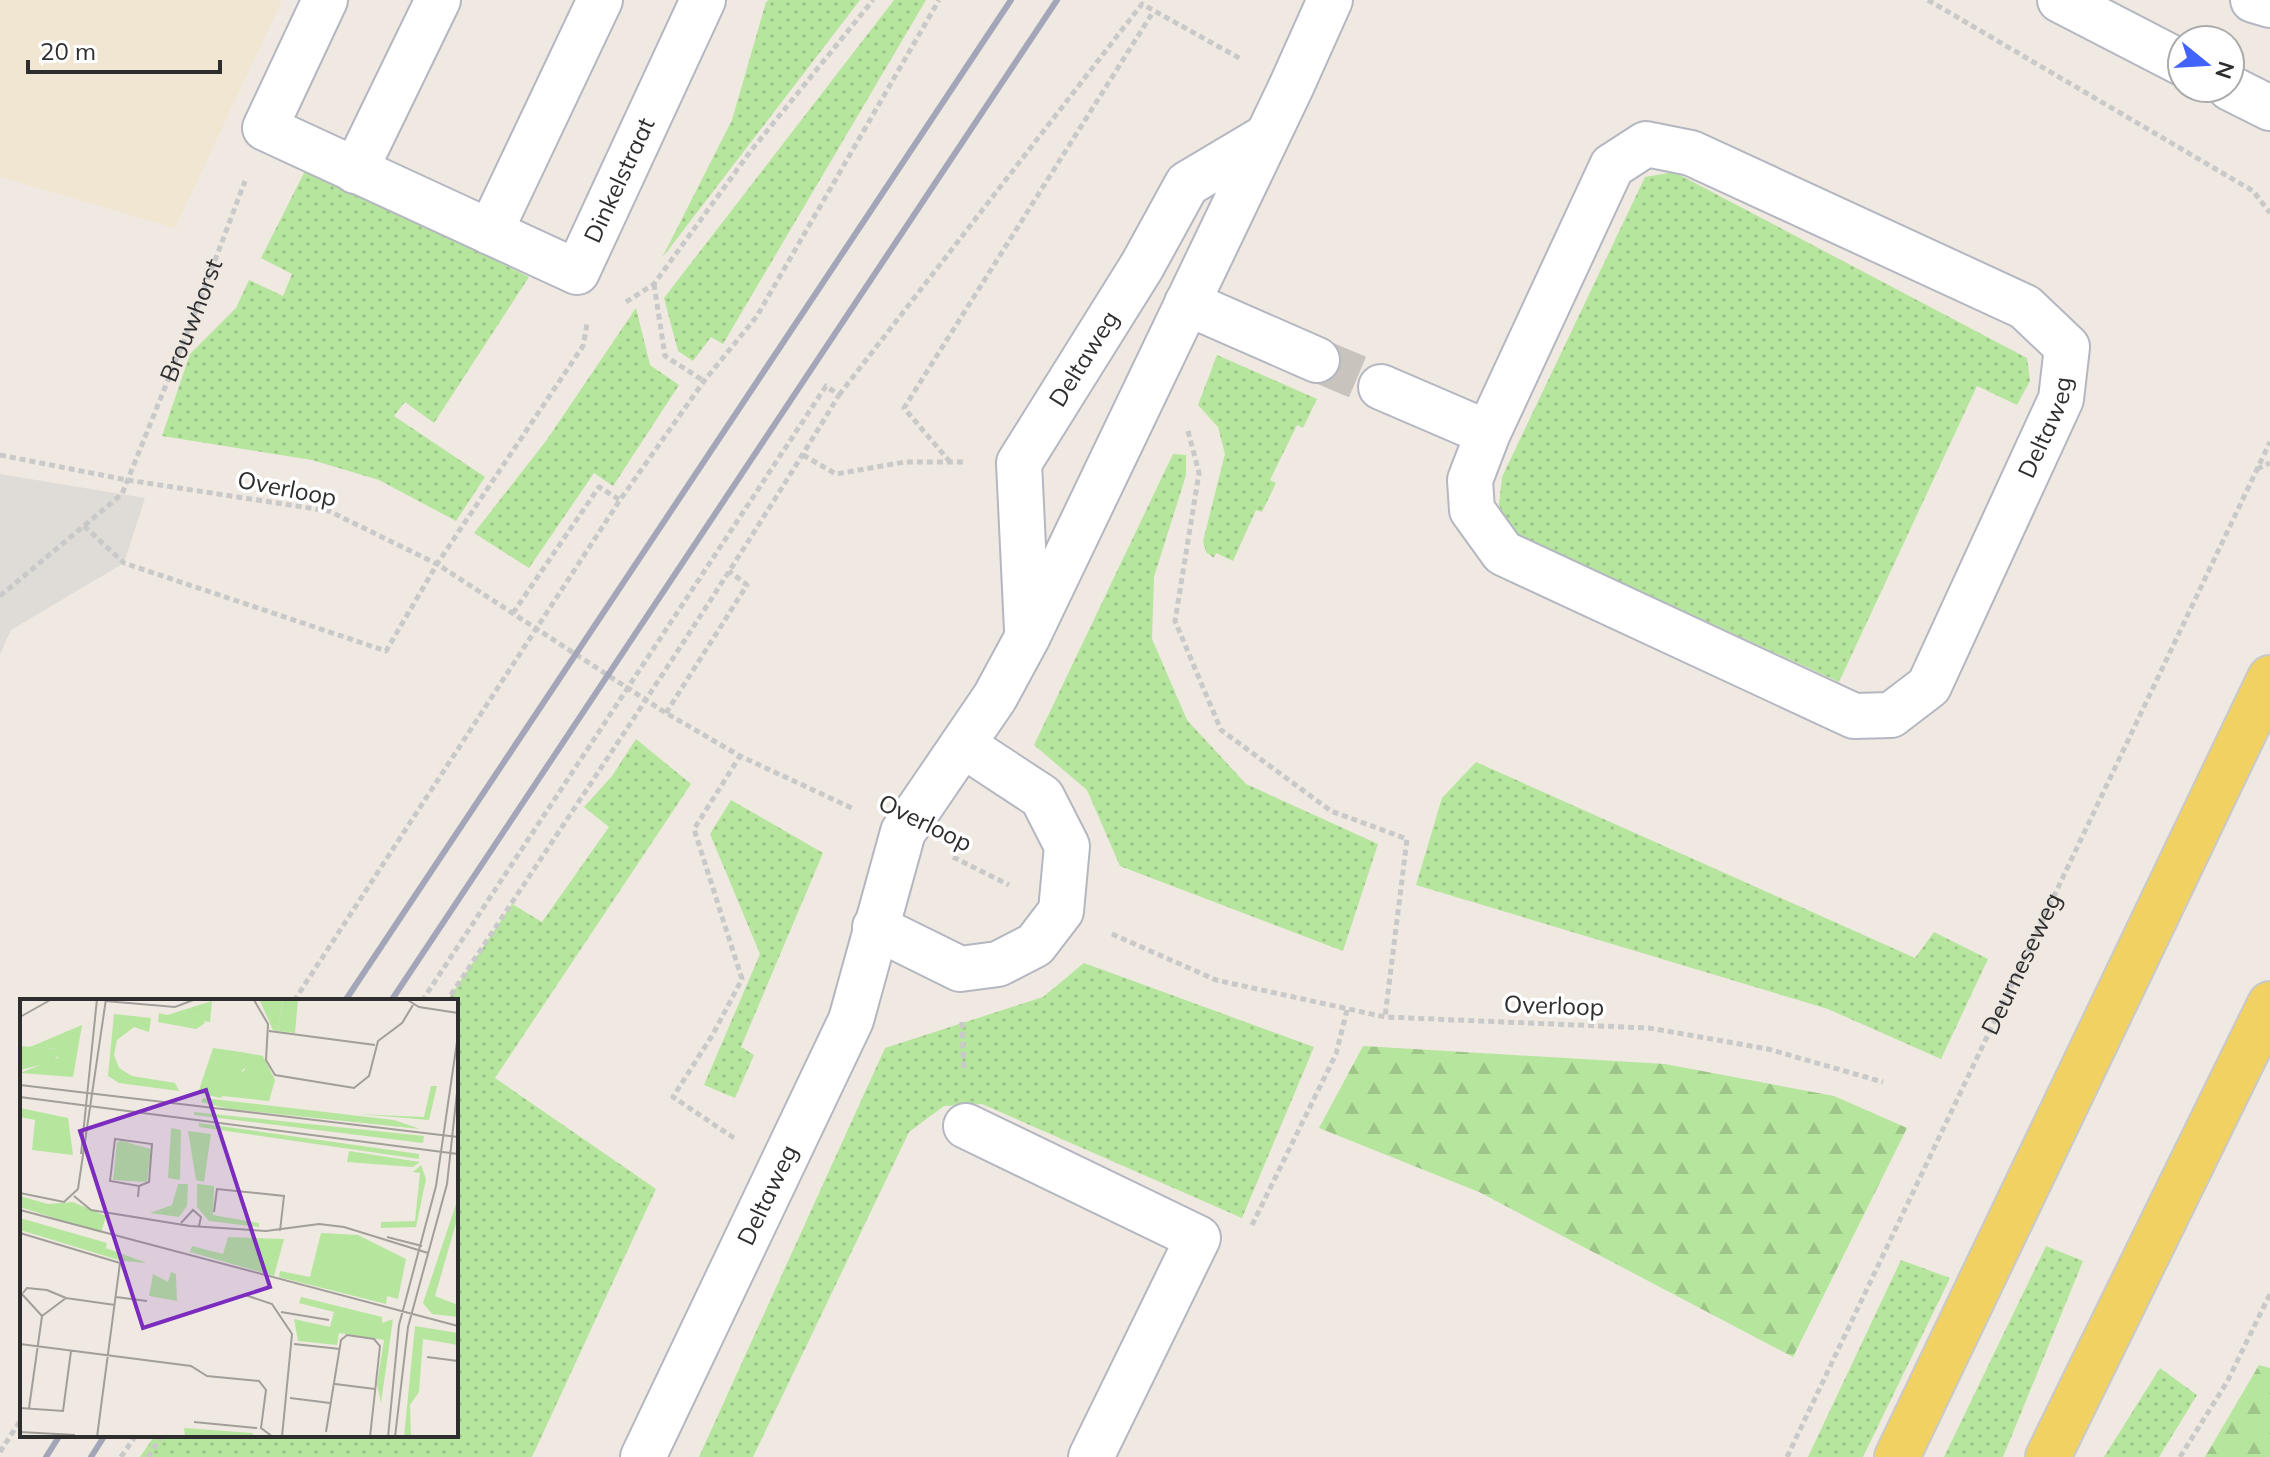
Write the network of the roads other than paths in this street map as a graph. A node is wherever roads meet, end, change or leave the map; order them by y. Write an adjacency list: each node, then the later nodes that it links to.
1 (325, 0): 13 (street, Dinkelstraat)
2 (438, 0): 13 (street)
3 (600, 0): 14 (street)
4 (703, 0): 14 (street, Dinkelstraat)
5 (1330, 0): 12 (street, Deltaweg)
6 (2060, 0): 9 (street)
7 (2253, 0): 8 (street)
8 (2270, 5)
9 (2166, 55)
10 (2246, 96): 11 (street)
11 (2270, 108)
12 (1266, 137): 15 (street, Deltaweg); 19 (street, Deltaweg)
13 (355, 171): 14 (street, Dinkelstraat)
14 (490, 232)
15 (1187, 303): 16 (street); 19 (street, Deltaweg)
16 (1317, 360)
17 (1381, 387): 18 (street)
18 (1488, 433): 18 (street, Deltaweg)
19 (1028, 636): 21 (street, Deltaweg)
20 (2270, 678): 27 (main road)
21 (963, 745): 22 (street, Deltaweg); 22 (street)
22 (875, 927): 25 (street, Deltaweg)
23 (2270, 1004): 28 (main road)
24 (966, 1126): 26 (street)
25 (643, 1457)
26 (1091, 1457)
27 (1897, 1457)
28 (2048, 1457)

